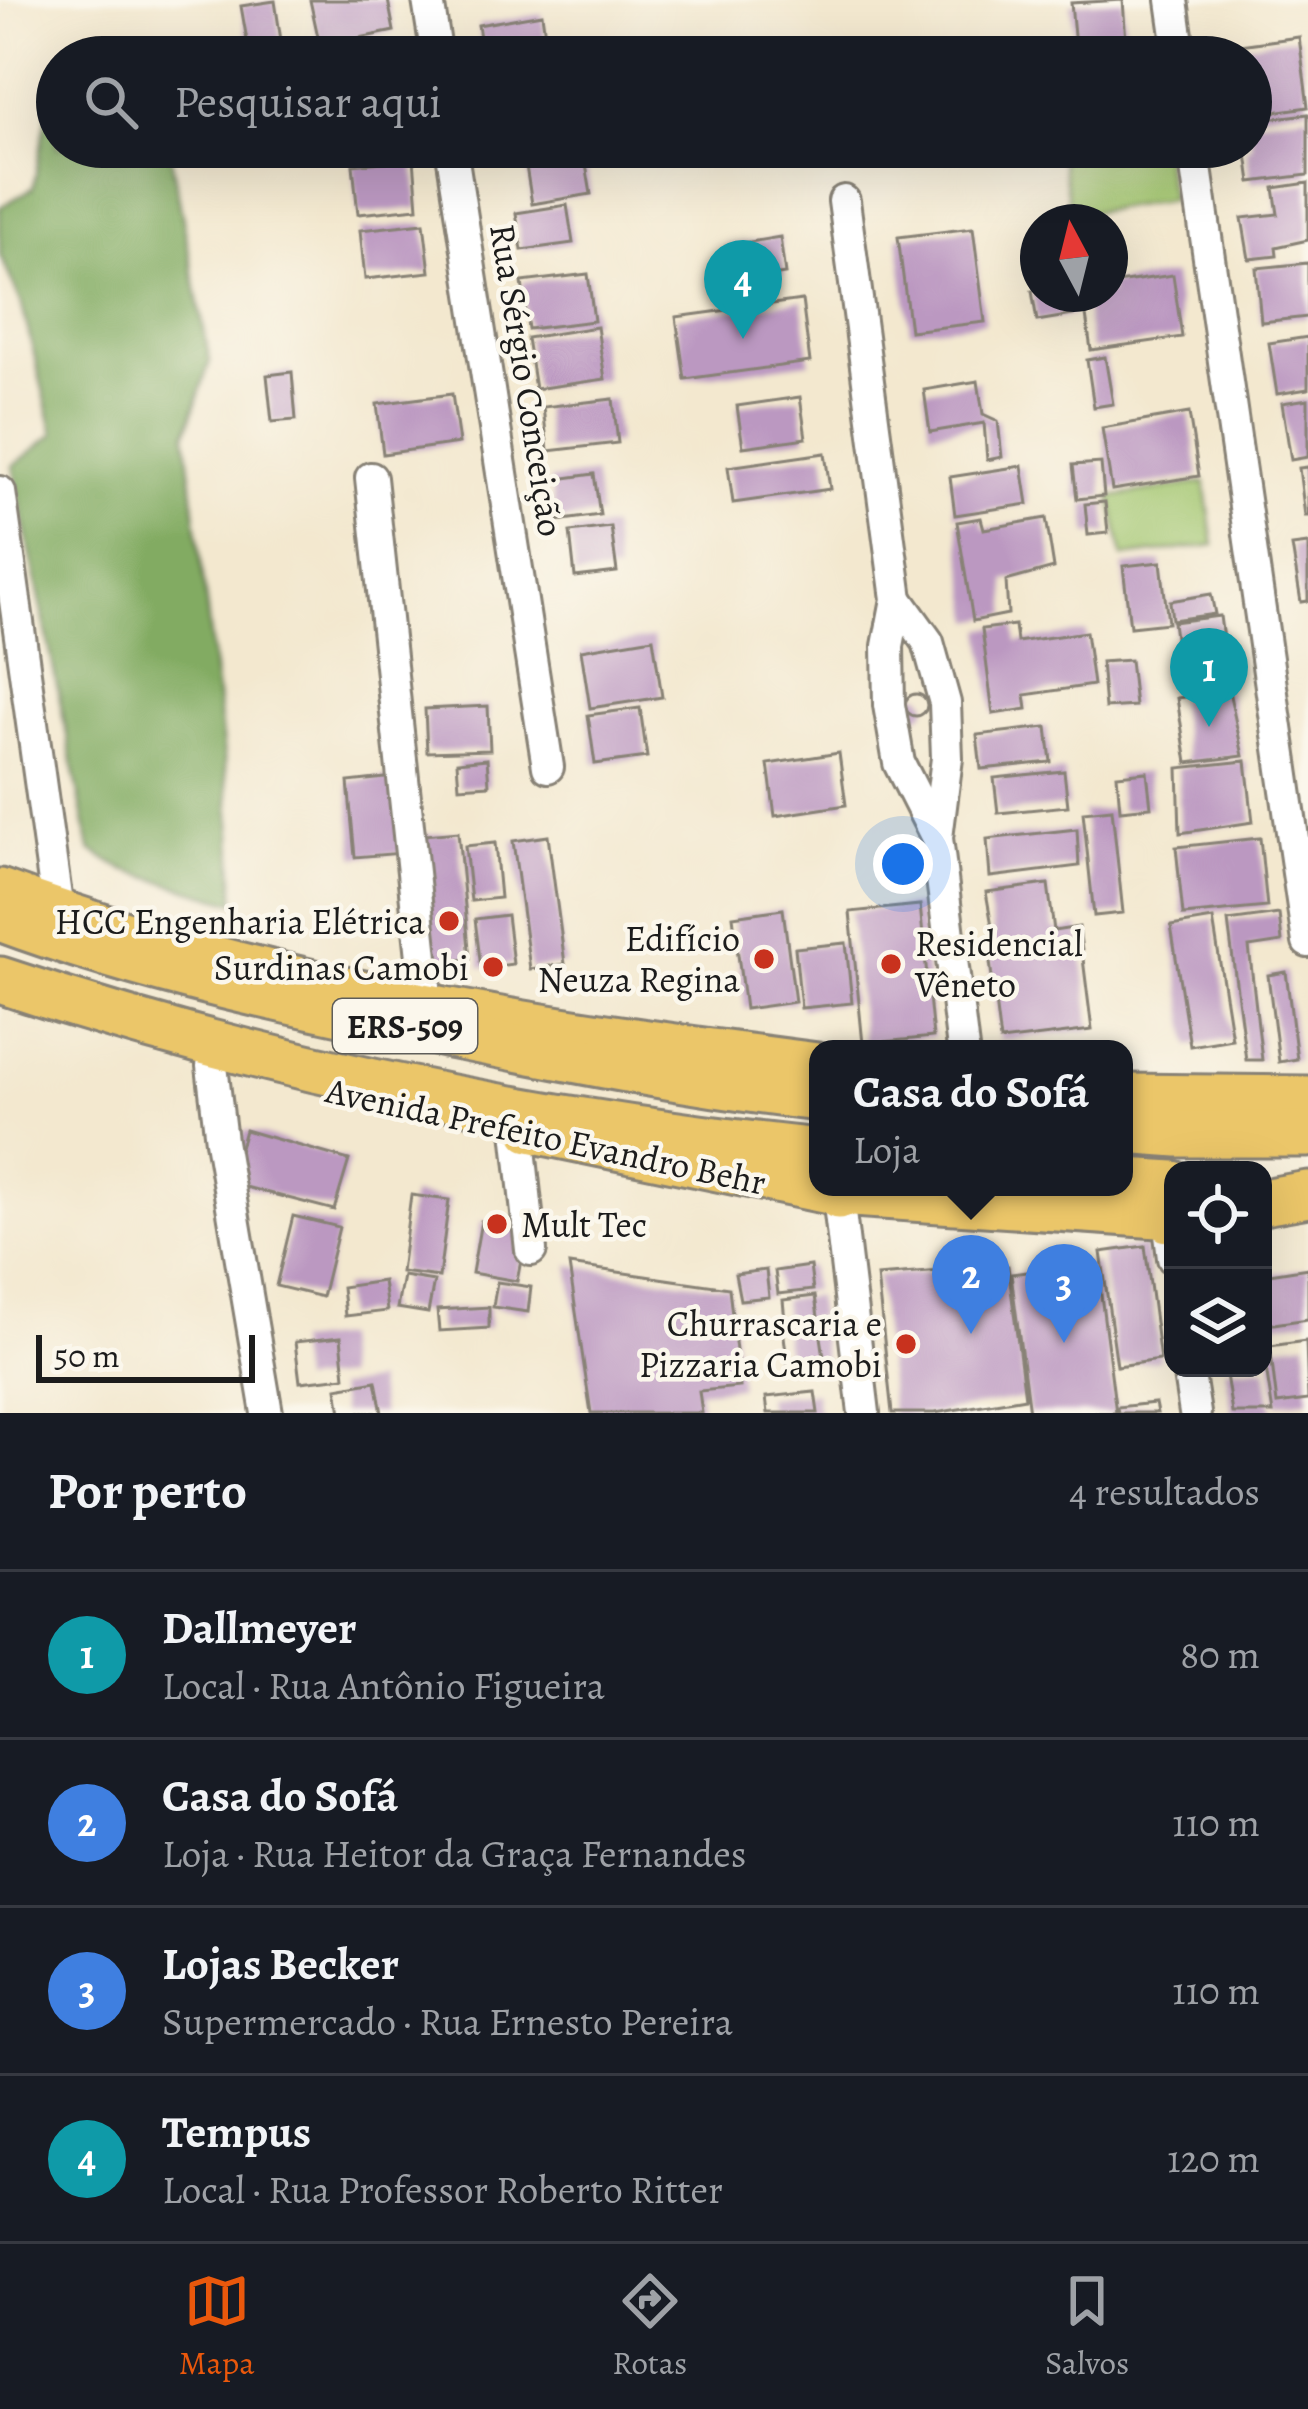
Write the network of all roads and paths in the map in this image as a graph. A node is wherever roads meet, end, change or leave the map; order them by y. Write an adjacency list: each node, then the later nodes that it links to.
1 (428, 0): 3 (street)
2 (1172, 0): 4 (street)
3 (434, 36)
4 (1177, 36)
5 (454, 168): 11 (street, Rua Sérgio Conceição)
6 (1196, 168): 15 (street)
7 (844, 201): 10 (street)
8 (371, 478): 18 (street)
9 (0, 492): 14 (street)
10 (896, 599): 12 (street); 12 (street)
11 (548, 766)
12 (937, 838): 19 (street)
13 (0, 889): 14 (main road, ERS-509)
14 (28, 923): 18 (main road, ERS-509); 24 (highway, ERS-509)
15 (1308, 942)
16 (0, 980): 22 (highway, Avenida Prefeito Evandro Behr / ERS-509)
17 (0, 1002): 21 (main road, Avenida Prefeito Evandro Behr / ERS-509)
18 (428, 1004): 20 (main road, ERS-509)
19 (962, 1040)
20 (809, 1062)
21 (212, 1066): 26 (main road, Avenida Prefeito Evandro Behr / ERS-509); 45 (street)
22 (375, 1082): 30 (highway, ERS-509); 31 (highway, Avenida Prefeito Evandro Behr / ERS-509)
23 (1133, 1094): 25 (main road)
24 (809, 1098)
25 (1308, 1100): 28 (highway)
26 (518, 1130): 30 (main road, Avenida Prefeito Evandro Behr / ERS-509); 43 (street)
27 (1133, 1131): 28 (highway)
28 (1178, 1134): 29 (highway)
29 (1308, 1134)
30 (562, 1139): 32 (main road, Avenida Prefeito Evandro Behr / ERS-509)
31 (809, 1151)
32 (809, 1185)
33 (1133, 1188): 39 (highway, Avenida Prefeito Evandro Behr / ERS-509)
34 (1272, 1188): 35 (highway)
35 (1308, 1191): 38 (highway)
36 (841, 1196): 46 (street)
37 (897, 1196): 41 (main road, Avenida Prefeito Evandro Behr / ERS-509)
38 (1272, 1200)
39 (1164, 1214)
40 (1308, 1218): 42 (main road)
41 (1164, 1219)
42 (1272, 1219)
43 (531, 1250)
44 (1190, 1377): 47 (street)
45 (266, 1413)
46 (864, 1413)
47 (1195, 1413)

